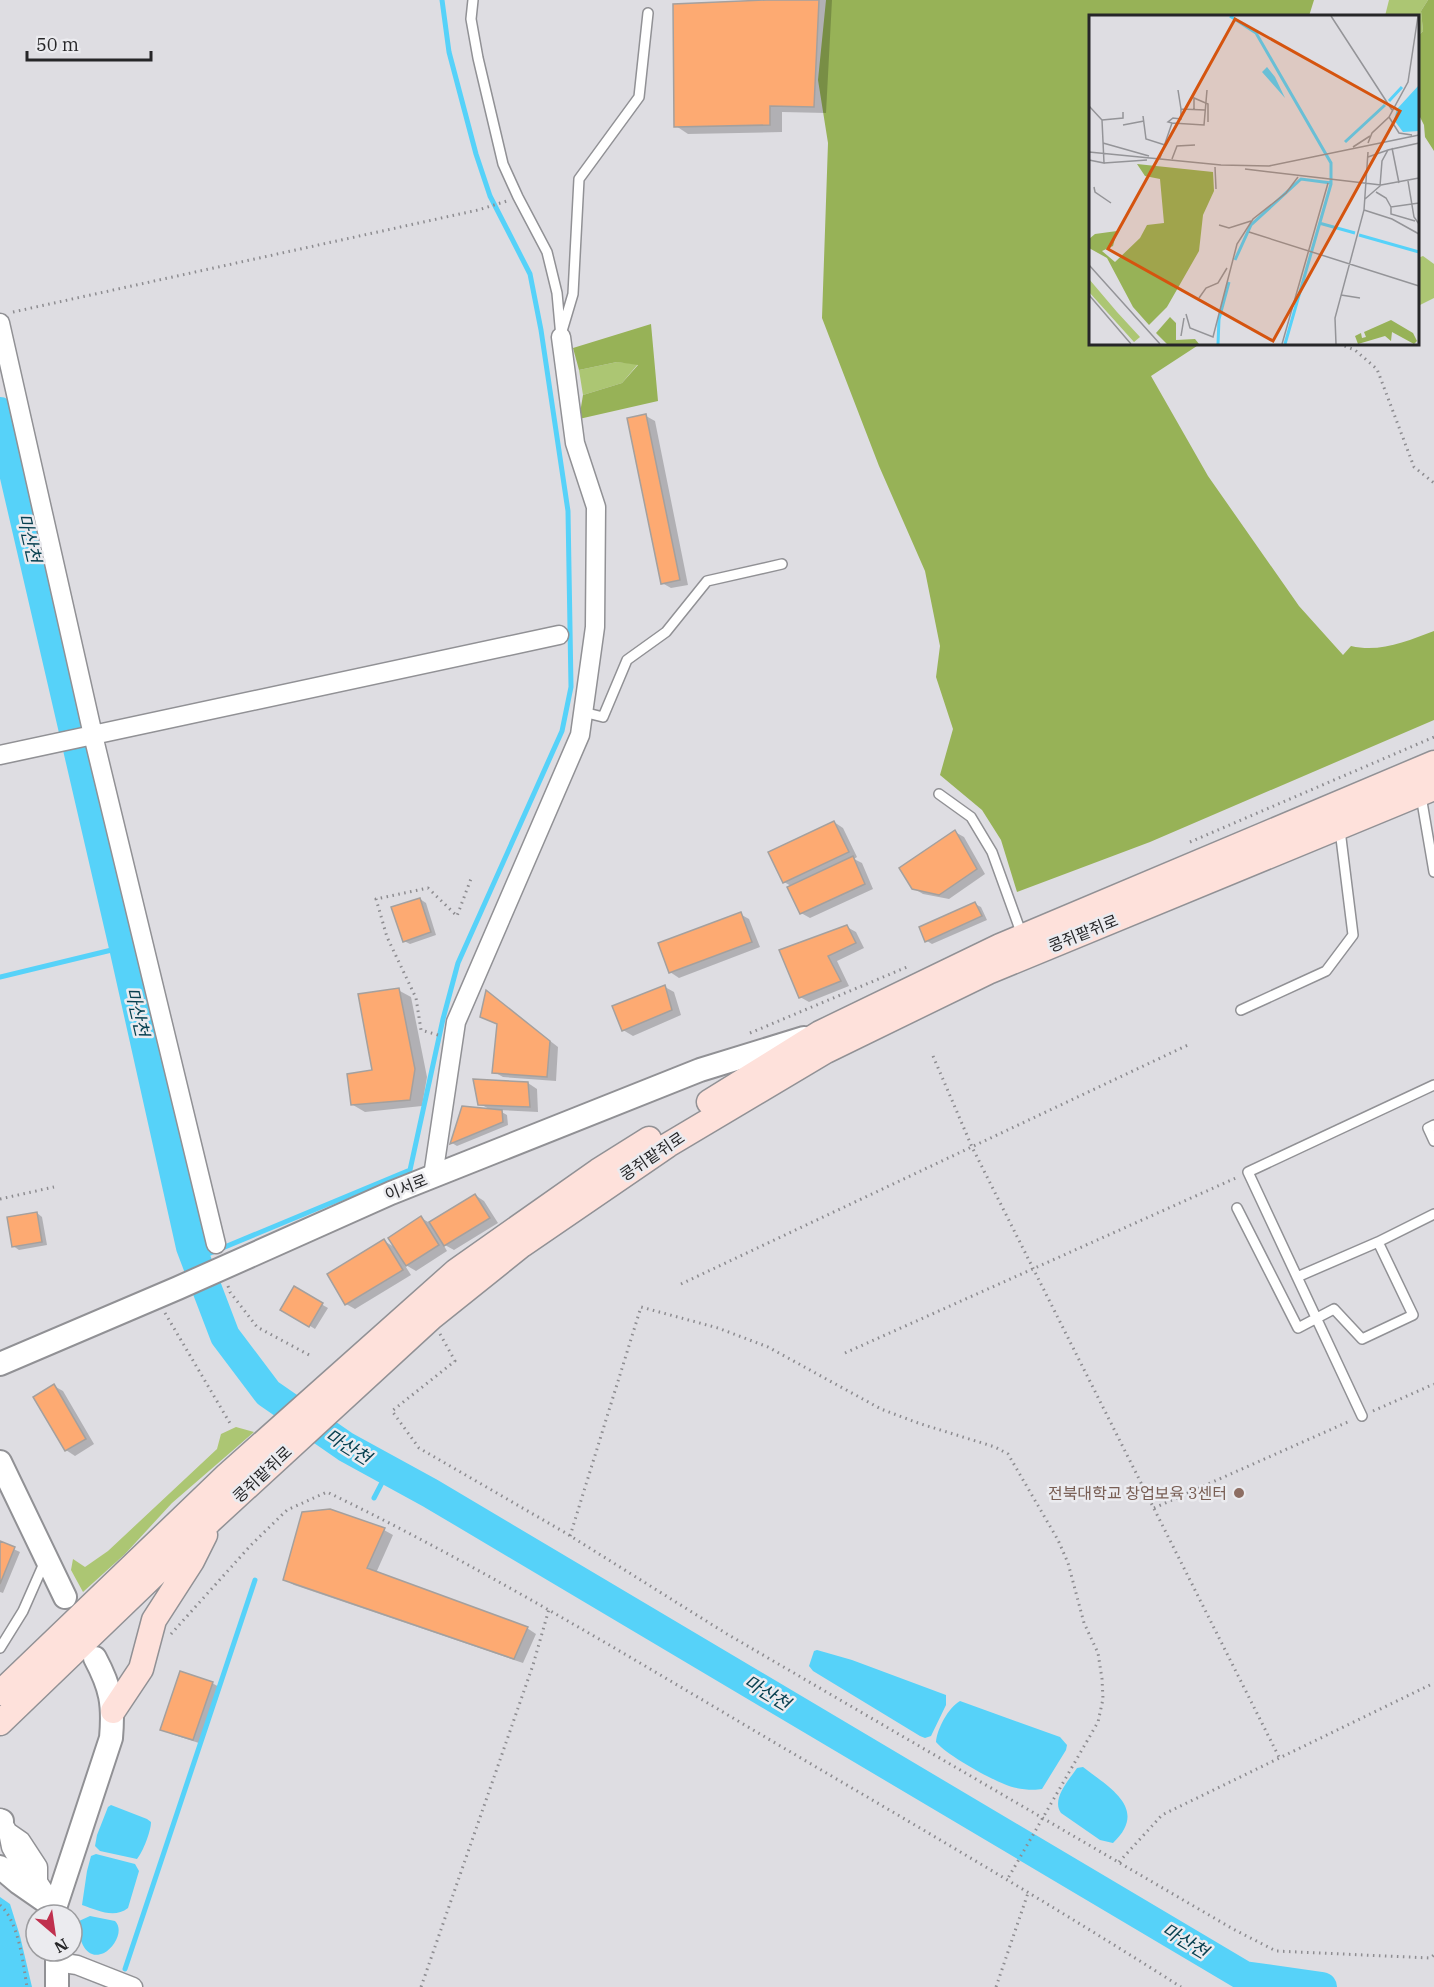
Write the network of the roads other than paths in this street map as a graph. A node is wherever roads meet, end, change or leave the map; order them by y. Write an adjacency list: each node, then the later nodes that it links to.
1 (473, 0): 4 (lane)
2 (648, 13): 4 (lane)
3 (6, 318): 8 (street)
4 (561, 337): 7 (street)
5 (782, 564): 7 (lane)
6 (559, 635): 8 (street)
7 (583, 712): 21 (street)
8 (88, 737): 9 (street); 25 (street)
9 (0, 755)
10 (1434, 763): 15 (main road, 콩쥐팥쥐로)
11 (1427, 790): 13 (main road, 콩쥐팥쥐로); 14 (lane)
12 (939, 794): 15 (lane)
13 (1339, 827): 16 (lane); 29 (main road, 콩쥐팥쥐로)
14 (1434, 872)
15 (1022, 937): 17 (main road, 콩쥐팥쥐로)
16 (1241, 1010)
17 (820, 1033): 21 (street, 이서로); 29 (main road, 콩쥐팥쥐로)
18 (1434, 1085): 26 (lane)
19 (1434, 1125): 20 (lane)
20 (1434, 1140)
21 (433, 1176): 28 (street, 이서로)
22 (1237, 1208): 27 (lane)
23 (1434, 1214): 24 (lane)
24 (1378, 1242): 26 (lane); 27 (lane)
25 (216, 1244)
26 (1297, 1277): 27 (lane)
27 (1316, 1317): 30 (lane)
28 (0, 1364)
29 (335, 1393): 31 (main road, 콩쥐팥쥐로)
30 (1362, 1416)
31 (275, 1446): 33 (main road, 콩쥐팥쥐로); 38 (main road, 콩쥐팥쥐로)
32 (0, 1461): 34 (street)
33 (210, 1521): 39 (main road); 40 (main road, 콩쥐팥쥐로)
34 (46, 1558): 35 (street); 36 (lane)
35 (65, 1597)
36 (0, 1648)
37 (96, 1658): 39 (street)
38 (0, 1693)
39 (114, 1711): 45 (street)
40 (0, 1723)
41 (2, 1823): 44 (street)
42 (0, 1866): 43 (street)
43 (44, 1903)
44 (50, 1903)
45 (58, 1903)
46 (57, 1963): 48 (street)
47 (72, 1963): 49 (street)
48 (57, 1987)
49 (133, 1987)

